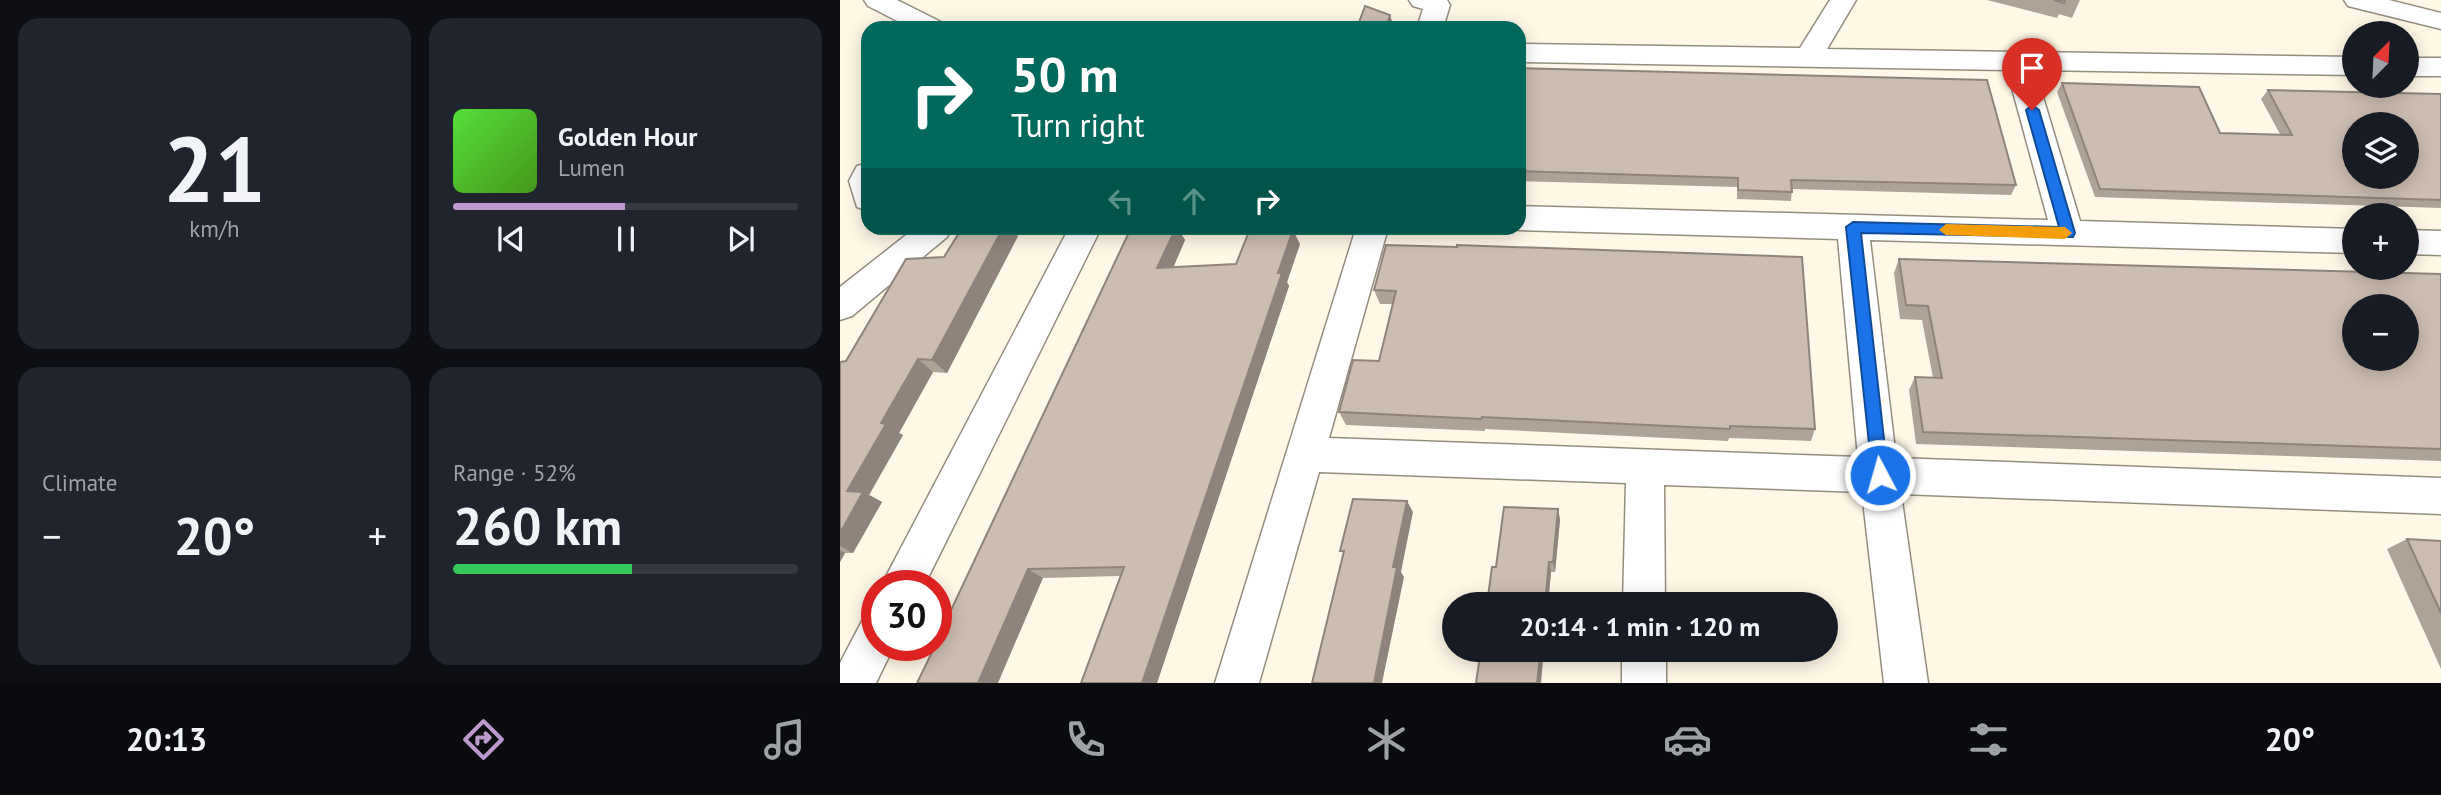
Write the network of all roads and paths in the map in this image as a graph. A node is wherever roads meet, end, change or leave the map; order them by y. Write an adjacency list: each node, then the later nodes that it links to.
1 (877, 0): 5 (street)
2 (1422, 0): 6 (street)
3 (1843, 0): 9 (street)
4 (2357, 0): 7 (street)
5 (918, 21)
6 (1432, 21)
7 (2441, 21)
8 (1526, 53): 9 (street)
9 (1809, 57): 10 (street)
10 (2018, 61): 11 (street); 16 (street)
11 (2342, 66)
12 (2419, 66): 13 (street)
13 (2441, 67)
14 (1526, 218): 15 (street)
15 (1853, 227): 16 (street); 26 (street)
16 (2068, 233): 20 (street)
17 (927, 235): 23 (street)
18 (1081, 235): 28 (street)
19 (1369, 235): 24 (street)
20 (2342, 241)
21 (2419, 242): 22 (street)
22 (2441, 243)
23 (840, 306)
24 (1304, 454): 25 (street); 33 (street)
25 (1645, 467): 26 (street); 29 (street)
26 (1880, 475): 27 (street); 35 (street)
27 (2441, 496)
28 (910, 570)
29 (1644, 592)
30 (864, 661): 32 (street)
31 (1644, 662): 34 (street)
32 (853, 683)
33 (1237, 683)
34 (1644, 683)
35 (1906, 683)

